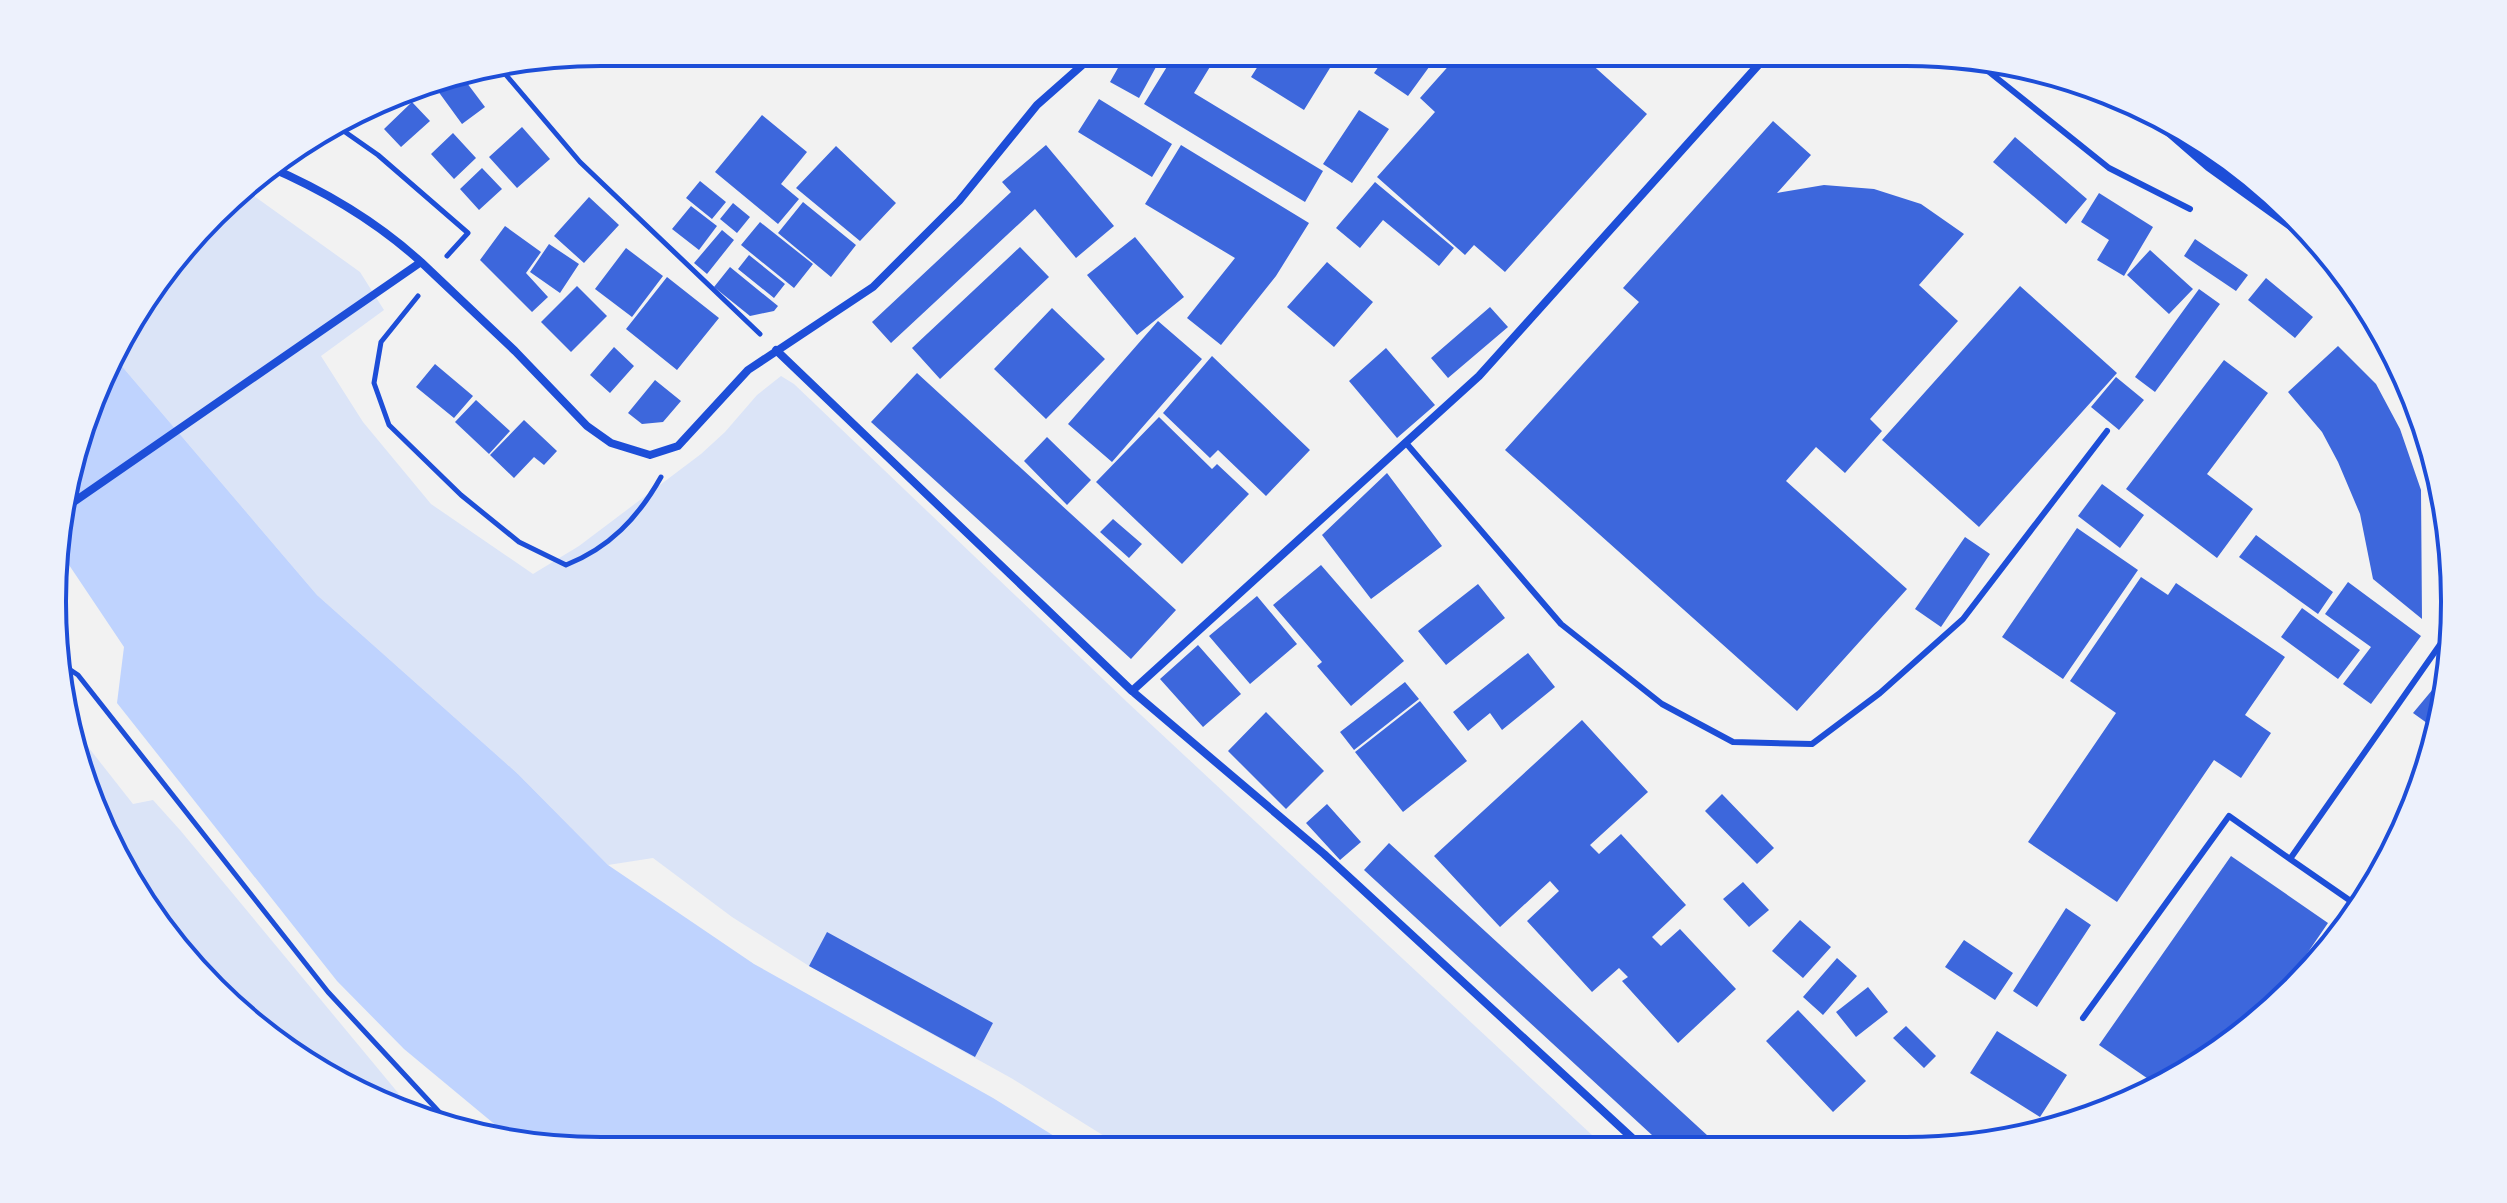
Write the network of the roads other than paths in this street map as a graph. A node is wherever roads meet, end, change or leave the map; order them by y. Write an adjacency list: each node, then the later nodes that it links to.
1 (1081, 66): 7 (street)
2 (1757, 66): 9 (street)
3 (1991, 73): 5 (lane)
4 (281, 173): 6 (street)
5 (2190, 209)
6 (421, 262): 7 (street); 10 (street)
7 (776, 350): 12 (street)
8 (2107, 431): 9 (lane)
9 (1406, 443): 12 (street)
10 (75, 501)
11 (2439, 646): 13 (lane)
12 (1132, 691): 16 (street)
13 (2290, 859): 14 (lane); 15 (lane)
14 (2350, 900)
15 (2083, 1018)
16 (1631, 1137)

